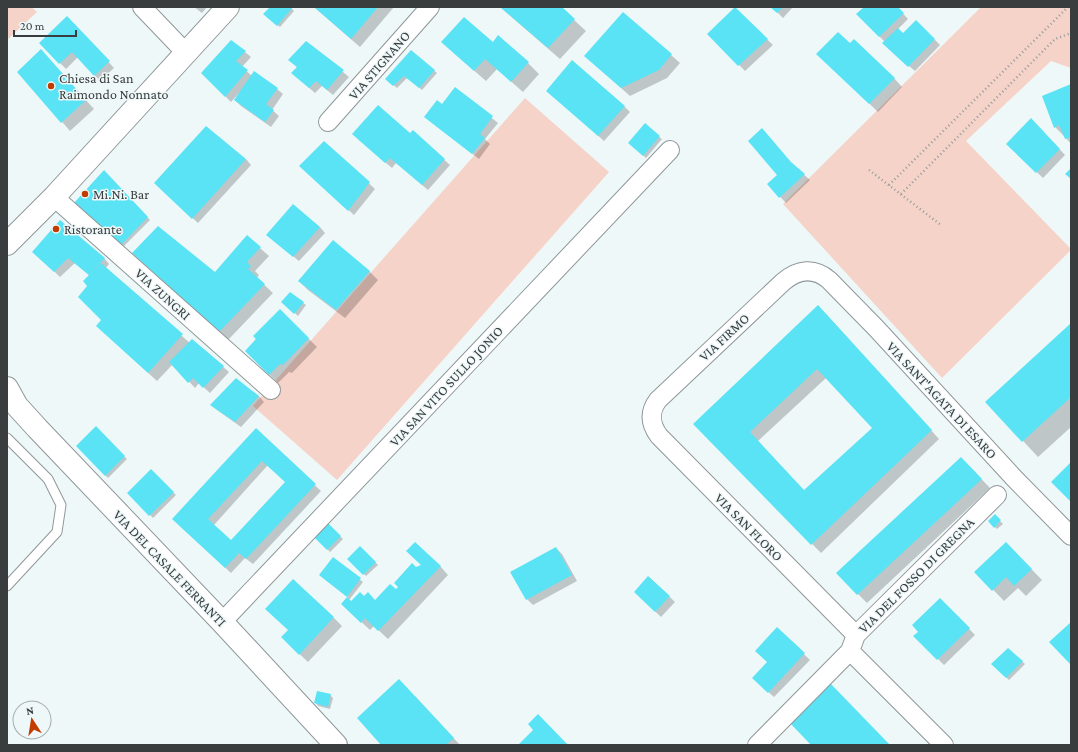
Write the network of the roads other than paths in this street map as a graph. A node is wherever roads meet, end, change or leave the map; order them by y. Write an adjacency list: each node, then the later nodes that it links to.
1 (142, 7): 4 (street)
2 (228, 7): 4 (street)
3 (430, 7): 5 (street, VIA STIGNANO)
4 (186, 53): 7 (street)
5 (328, 122)
6 (670, 150): 17 (street, VIA SAN VITO SULLO JONIO)
7 (54, 197): 8 (street); 11 (street, VIA ZUNGRI)
8 (7, 244)
9 (807, 270): 12 (street, VIA FIRMO); 15 (street, VIA SANT'AGATA DI ESARO)
10 (7, 388): 17 (street, VIA DEL CASALE FERRANTI)
11 (271, 390)
12 (651, 415): 18 (street, VIA SAN FLORO)
13 (7, 438): 16 (lane)
14 (997, 495): 18 (street, VIA DEL FOSSO DI GREGNA)
15 (1071, 536)
16 (7, 586)
17 (222, 622): 19 (street, VIA DEL CASALE FERRANTI)
18 (853, 643): 20 (street, VIA DEL FOSSO DI GREGNA); 21 (street, VIA SAN FLORO)
19 (336, 745)
20 (757, 745)
21 (944, 745)

